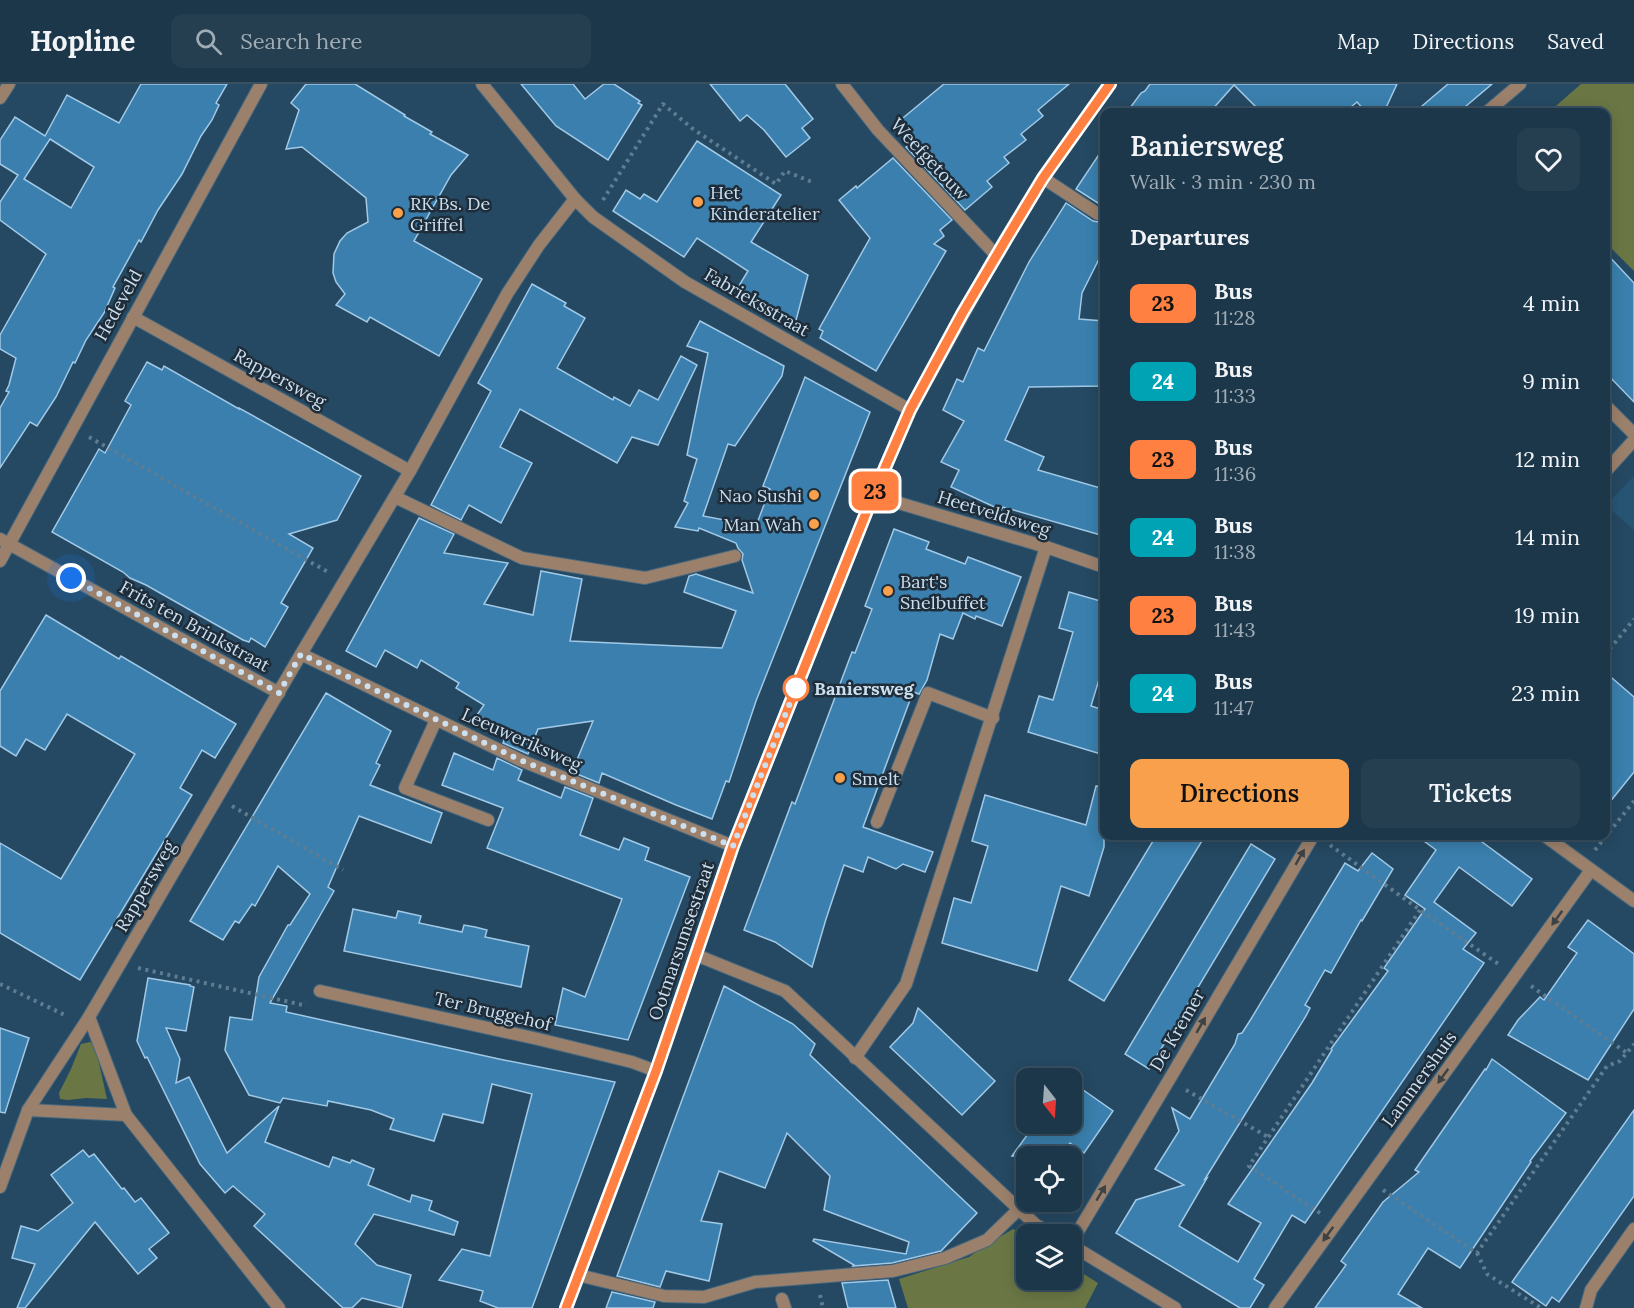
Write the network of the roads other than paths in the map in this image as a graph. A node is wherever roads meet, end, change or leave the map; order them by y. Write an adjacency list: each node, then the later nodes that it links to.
1 (9, 84): 7 (street)
2 (261, 84): 13 (street, Hedeveld)
3 (482, 84): 10 (street, Fabrieksstraat)
4 (842, 84): 12 (street, Weefgetouw)
5 (1110, 84): 9 (street, Ootmarsumsestraat)
6 (1520, 84): 8 (street)
7 (0, 98)
8 (1492, 108)
9 (1043, 178): 11 (street); 12 (street, Ootmarsumsestraat)
10 (575, 199): 14 (street, Fabrieksstraat); 19 (street, Rappersweg)
11 (1100, 215)
12 (996, 255): 14 (street, Ootmarsumsestraat)
13 (132, 316): 19 (street, Rappersweg); 22 (street, Hedeveld)
14 (910, 410): 20 (street, Ootmarsumsestraat)
15 (1610, 410): 16 (street)
16 (1634, 434)
17 (1634, 440): 18 (street)
18 (1610, 466)
19 (410, 471): 21 (street, Rappersweg)
20 (874, 493): 23 (street, Heetveldsweg); 35 (street, Ootmarsumsestraat)
21 (395, 497): 24 (street); 27 (street, Rappersweg)
22 (4, 542): 25 (street, Hedeveld); 28 (street, Frits ten Brinkstraat)
23 (1046, 547): 26 (street, Heetveldsweg); 29 (street)
24 (735, 556)
25 (0, 561)
26 (1100, 566)
27 (301, 654): 28 (street, Rappersweg); 30 (street, Leeuweriksweg)
28 (279, 693): 40 (street, Rappersweg)
29 (993, 717): 32 (street); 41 (street)
30 (436, 720): 31 (street); 35 (street, Leeuweriksweg)
31 (488, 820)
32 (877, 822)
33 (1311, 840): 50 (street, De Kremer, one-way to 33)
34 (1550, 840): 36 (street)
35 (733, 846): 38 (street, Ootmarsumsestraat)
36 (1587, 868): 37 (street); 57 (street, Lammershuis, one-way to 57)
37 (1634, 901)
38 (696, 955): 41 (street); 42 (street, Ootmarsumsestraat)
39 (320, 991): 42 (street, Ter Bruggehof)
40 (86, 1021): 43 (street, Rappersweg); 44 (street)
41 (855, 1058): 46 (street)
42 (656, 1071): 53 (street, Ootmarsumsestraat)
43 (28, 1110): 44 (street); 45 (street, Rappersweg)
44 (126, 1115): 54 (street)
45 (0, 1187)
46 (1016, 1206)
47 (1016, 1212): 53 (street)
48 (1022, 1212): 49 (street)
49 (1035, 1224)
50 (1082, 1226)
51 (1634, 1228): 58 (street)
52 (1082, 1251): 56 (street)
53 (578, 1275): 55 (street, Ootmarsumsestraat)
54 (279, 1308)
55 (566, 1308)
56 (1175, 1308)
57 (1275, 1308)
58 (1586, 1308)

